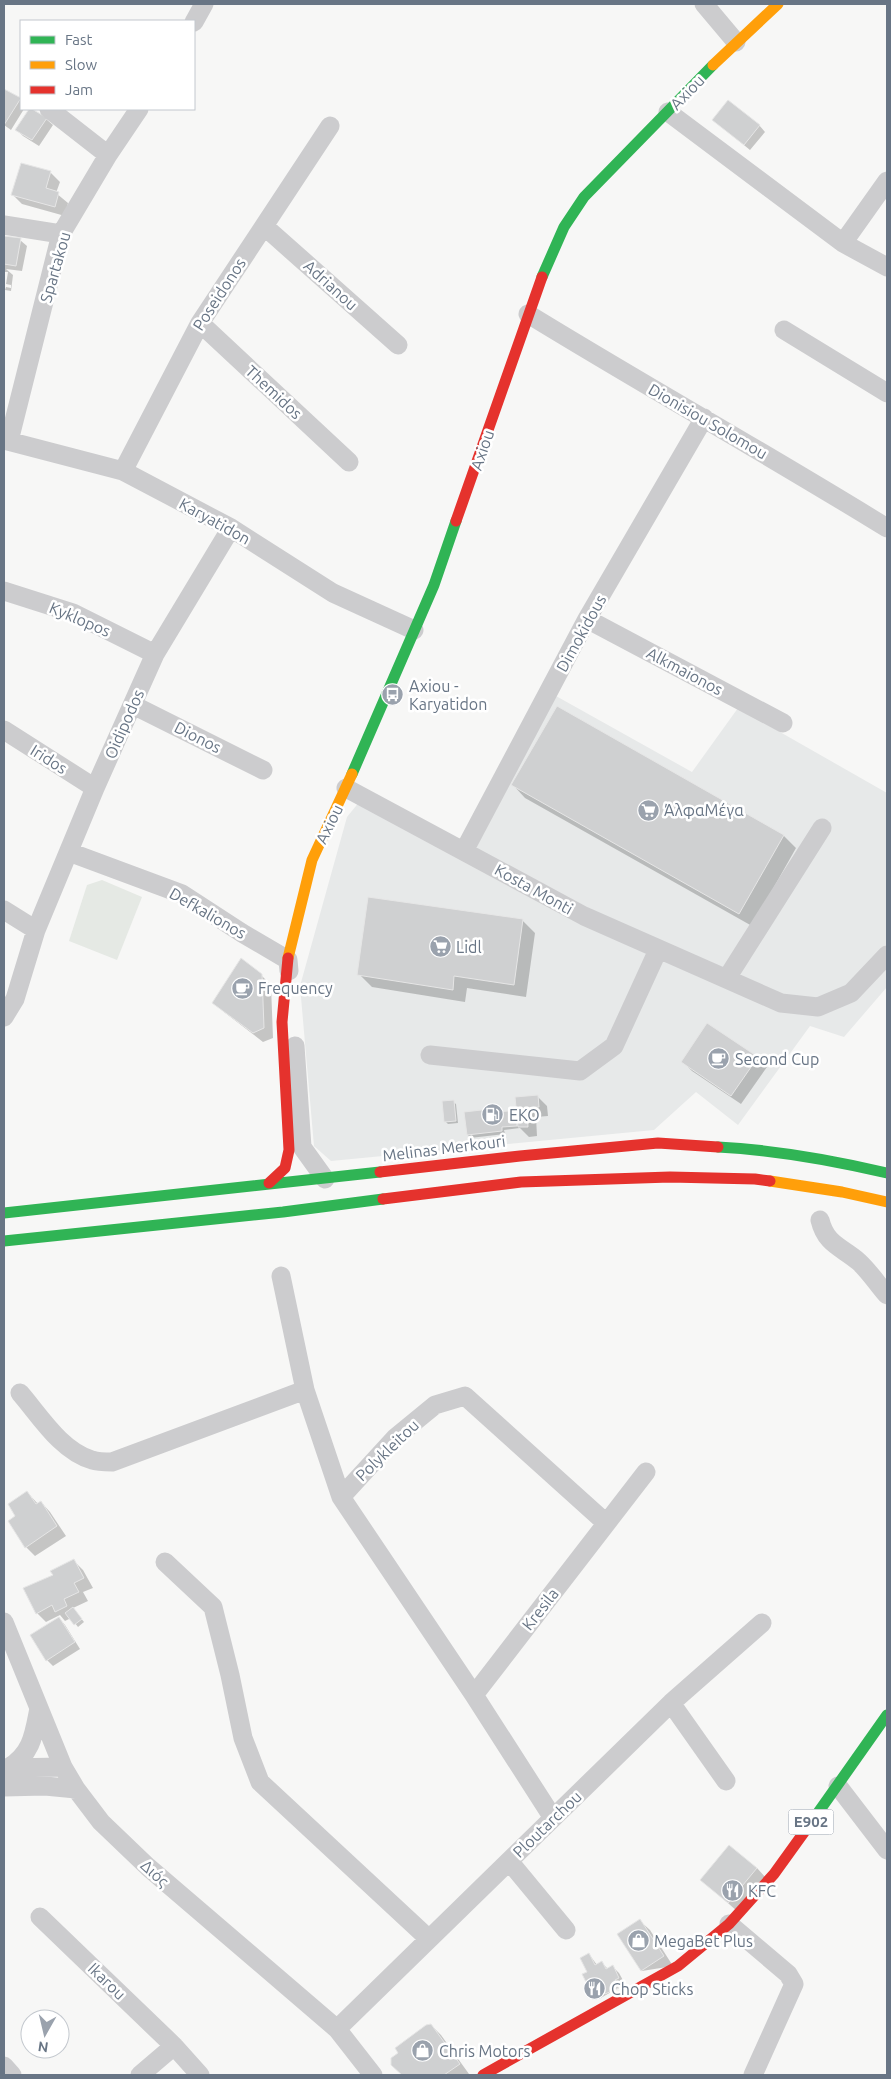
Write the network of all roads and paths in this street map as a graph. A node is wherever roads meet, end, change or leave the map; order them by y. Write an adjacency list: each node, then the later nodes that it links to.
1 (204, 4): 4 (street)
2 (704, 4): 5 (street)
3 (778, 4): 5 (main road, Axiou)
4 (195, 20)
5 (736, 42): 8 (main road, Axiou)
6 (50, 110): 10 (street)
7 (138, 110): 10 (street, Spartakou)
8 (668, 112): 15 (street); 17 (main road, Axiou)
9 (330, 126): 13 (street, Poseidonos)
10 (108, 155): 14 (street, Spartakou)
11 (887, 181): 15 (street)
12 (4, 225): 14 (street)
13 (264, 226): 18 (street, Poseidonos); 20 (street, Adrianou)
14 (61, 234): 23 (street, Spartakou)
15 (843, 244): 16 (street)
16 (887, 267)
17 (528, 314): 22 (street, Dionisiou Solomou); 30 (main road, Axiou)
18 (200, 323): 24 (street, Themidos); 25 (street, Poseidonos)
19 (784, 330): 21 (street)
20 (398, 345)
21 (887, 393)
22 (704, 418): 27 (street, Dionisiou Solomou); 29 (street, Dimokidous)
23 (6, 441): 25 (street, Karyatidon)
24 (349, 462)
25 (123, 471): 26 (street, Karyatidon)
26 (231, 528): 30 (street, Karyatidon); 31 (street, Oidipodos)
27 (887, 528)
28 (4, 591): 31 (street, Kyklopos)
29 (588, 620): 33 (street, Alkmaionos); 39 (street, Dimokidous)
30 (414, 630): 37 (main road, Axiou)
31 (154, 654): 32 (street, Oidipodos)
32 (133, 705): 35 (street, Dionos); 36 (street, Oidipodos)
33 (783, 723)
34 (4, 730): 36 (street, Iridos)
35 (263, 770)
36 (95, 788): 40 (street, Oidipodos)
37 (346, 788): 39 (street, Kosta Monti); 45 (main road, Axiou)
38 (822, 828): 46 (street)
39 (464, 851): 43 (street, Kosta Monti)
40 (69, 852): 42 (street, Oidipodos); 45 (street, Defkalionos)
41 (4, 910): 42 (street)
42 (36, 930): 47 (street, Oidipodos)
43 (658, 950): 46 (street, Kosta Monti); 48 (street)
44 (887, 955): 46 (street, Kosta Monti)
45 (288, 960): 50 (street, Axiou); 51 (main road, Axiou)
46 (727, 978)
47 (4, 1017)
48 (430, 1054)
49 (887, 1173): 50 (main road, Melinas Merkouri)
50 (325, 1179): 51 (main road, Melinas Merkouri)
51 (269, 1183): 53 (main road, Melinas Merkouri)
52 (887, 1202): 55 (main road)
53 (4, 1213)
54 (820, 1220): 57 (street)
55 (4, 1241)
56 (281, 1276): 58 (street)
57 (887, 1296)
58 (305, 1390): 59 (street); 61 (street)
59 (20, 1393)
60 (646, 1472): 62 (street, Kresila)
61 (341, 1497): 62 (street, Polykleitou); 66 (street)
62 (606, 1524): 66 (street, Kresila)
63 (165, 1562): 81 (street)
64 (4, 1622): 68 (street, Διός)
65 (762, 1623): 67 (street, Ploutarchou)
66 (474, 1695): 75 (street)
67 (671, 1703): 72 (street); 75 (street, Ploutarchou)
68 (39, 1708): 70 (street, Διός); 71 (street)
69 (887, 1715): 73 (main road, E902)
70 (63, 1766): 71 (street); 74 (street, Διός)
71 (5, 1774): 74 (street)
72 (726, 1781)
73 (838, 1786): 76 (street); 79 (main road, E902)
74 (76, 1789): 82 (street, Διός)
75 (553, 1818): 77 (street, Ploutarchou)
76 (887, 1850)
77 (509, 1861): 80 (street); 81 (street, Ploutarchou)
78 (40, 1917): 83 (street, Ikarou)
79 (729, 1924): 89 (main road, E902); 90 (street)
80 (566, 1930)
81 (430, 1939): 82 (street, Ploutarchou)
82 (336, 2029): 88 (street, Διός)
83 (174, 2046): 86 (street); 87 (street, Ikarou)
84 (4, 2066): 85 (street)
85 (12, 2075)
86 (140, 2075)
87 (200, 2075)
88 (373, 2075)
89 (483, 2075)
90 (753, 2075)

